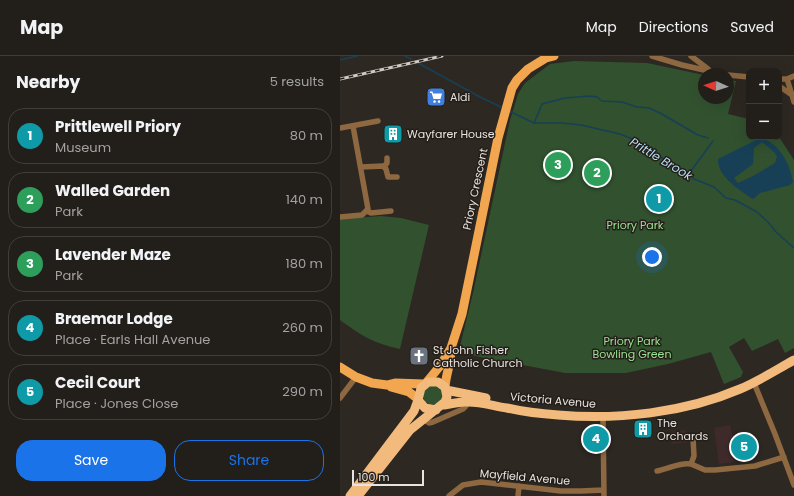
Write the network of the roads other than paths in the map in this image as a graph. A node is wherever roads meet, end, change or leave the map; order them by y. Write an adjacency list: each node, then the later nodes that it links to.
1 (554, 56): 24 (main road, Priory Crescent)
2 (652, 56): 4 (street)
3 (691, 56): 5 (street)
4 (698, 68)
5 (706, 68)
6 (734, 76): 8 (street)
7 (794, 76): 10 (street)
8 (746, 78)
9 (782, 79): 10 (street)
10 (787, 79): 12 (street)
11 (782, 88): 12 (street)
12 (792, 95): 13 (street)
13 (794, 102)
14 (378, 121): 15 (street)
15 (353, 126): 16 (street); 18 (street)
16 (340, 128)
17 (387, 158): 19 (street)
18 (361, 167): 19 (street); 21 (street)
19 (384, 167): 20 (street)
20 (397, 177)
21 (367, 211): 22 (street); 23 (street)
22 (392, 211)
23 (340, 217)
24 (452, 348): 30 (main road, Priory Crescent); 32 (main road, Priory Crescent)
25 (794, 354): 32 (highway, Victoria Avenue)
26 (794, 360): 29 (highway, Victoria Avenue)
27 (340, 366): 28 (main road)
28 (356, 377): 31 (main road); 33 (street)
29 (754, 382): 37 (highway, Victoria Avenue); 40 (street)
30 (425, 383): 31 (main road); 32 (highway); 34 (highway)
31 (387, 385): 34 (main road)
32 (446, 388): 36 (highway)
33 (340, 398)
34 (418, 400): 36 (highway); 46 (highway)
35 (466, 404): 36 (highway, Victoria Avenue); 37 (highway, Victoria Avenue); 38 (street)
36 (440, 407): 38 (highway)
37 (602, 417): 45 (street)
38 (423, 419): 47 (highway)
39 (693, 438): 41 (street)
40 (784, 457): 41 (street); 43 (street)
41 (691, 464): 42 (street)
42 (657, 471)
43 (794, 485)
44 (520, 486): 45 (street, Mayfield Avenue); 48 (street, Mayfield Avenue); 49 (street)
45 (604, 493)
46 (350, 496)
47 (358, 496)
48 (449, 496)
49 (518, 496)

